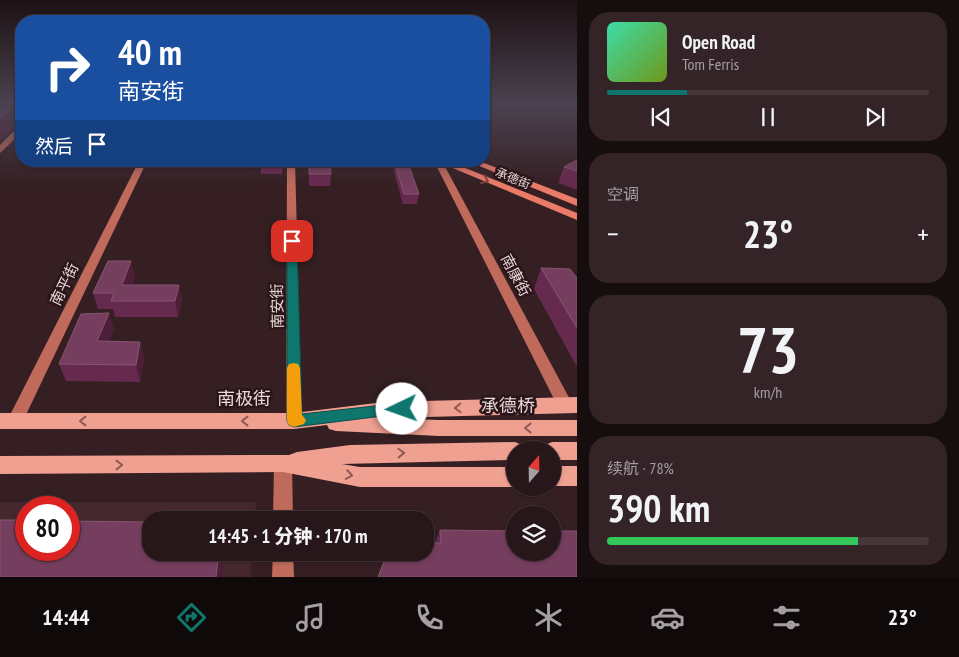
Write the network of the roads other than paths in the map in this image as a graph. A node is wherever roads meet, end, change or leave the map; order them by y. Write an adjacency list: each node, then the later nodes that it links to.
1 (15, 136): 2 (street)
2 (0, 150)
3 (490, 163): 9 (main road)
4 (139, 167): 13 (street, 南平街)
5 (291, 167): 14 (street, 南安街)
6 (442, 167): 12 (street, 南康街)
7 (453, 167): 11 (main road, 承德街, one-way to 11)
8 (486, 167): 10 (main road)
9 (576, 196)
10 (576, 203)
11 (576, 218)
12 (571, 405): 14 (highway, 南极街, one-way to 14)
13 (7, 421): 14 (highway, 南极街, one-way to 13)
14 (294, 421): 15 (highway, 承德桥, one-way to 14)
15 (576, 428)
16 (506, 451): 19 (highway, one-way to 16)
17 (561, 451): 18 (highway)
18 (576, 451)
19 (283, 463): 20 (highway, one-way to 19); 21 (highway, one-way to 21); 24 (street)
20 (0, 466)
21 (506, 476)
22 (561, 476): 23 (highway)
23 (576, 476)
24 (283, 511)
25 (283, 561): 26 (street)
26 (283, 577)

